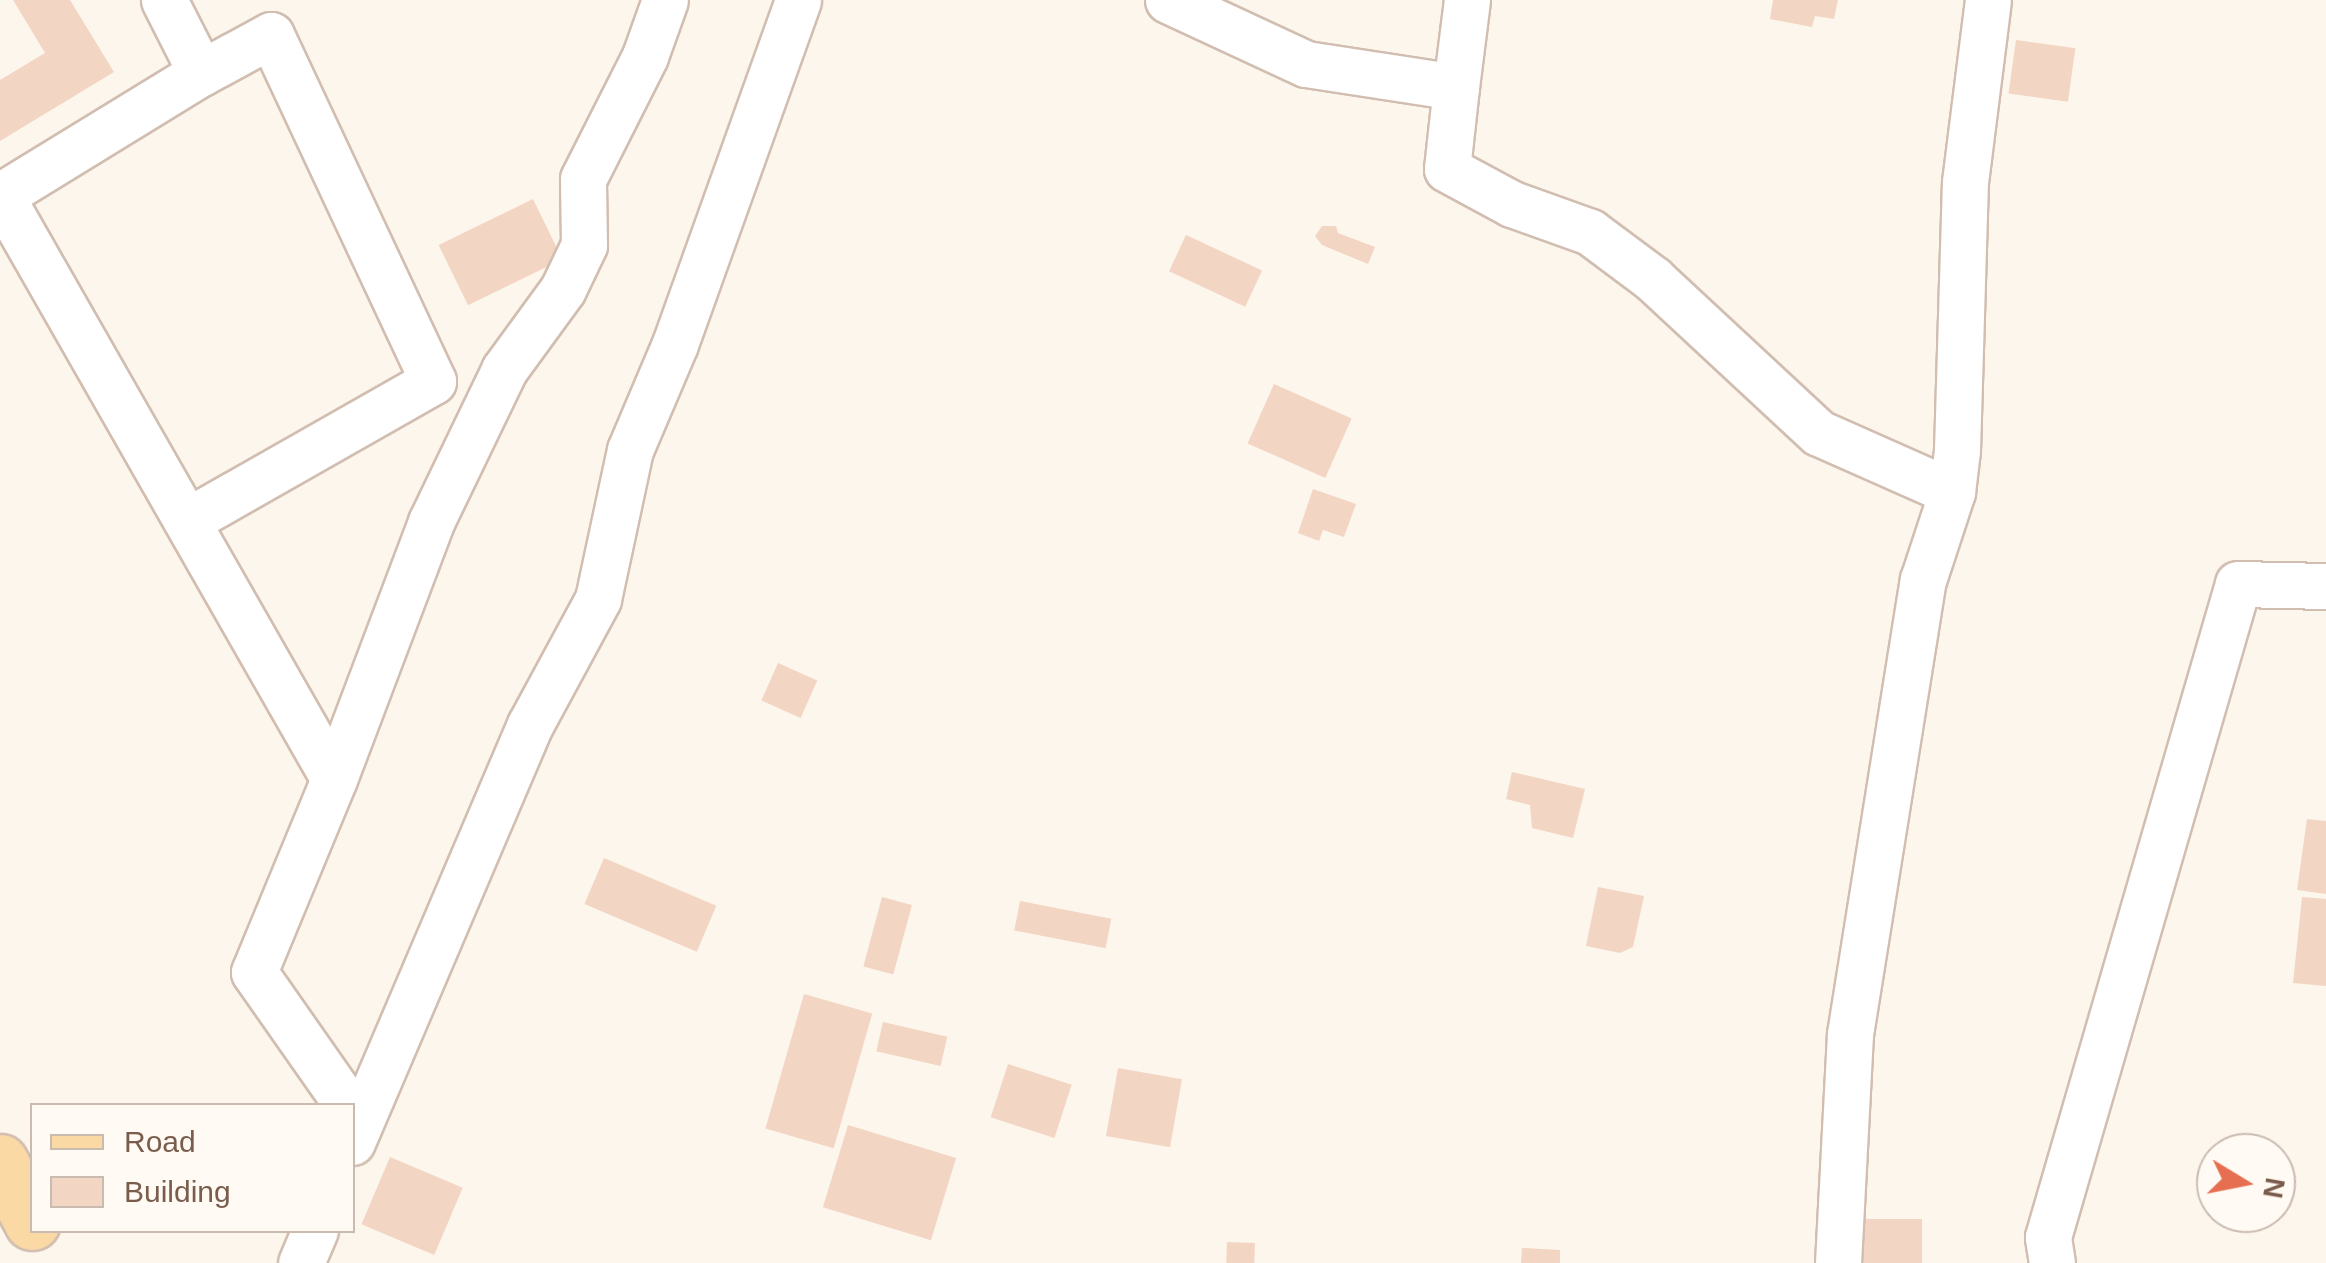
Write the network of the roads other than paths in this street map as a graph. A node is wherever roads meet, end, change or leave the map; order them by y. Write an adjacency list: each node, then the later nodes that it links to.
1 (164, 0): 7 (street)
2 (665, 0): 11 (street)
3 (798, 0): 17 (street)
4 (1168, 0): 8 (street)
5 (1467, 0): 8 (street)
6 (1988, 0): 12 (street)
7 (200, 73): 9 (street); 10 (street)
8 (1456, 86): 12 (street)
9 (1, 196): 13 (street)
10 (434, 381): 11 (street); 13 (street)
11 (487, 405): 15 (street)
12 (1952, 492): 24 (street)
13 (186, 521): 15 (street)
14 (2326, 586): 25 (street)
15 (334, 780): 16 (street)
16 (341, 1103)
17 (355, 1117)
18 (0, 1162): 19 (main road)
19 (30, 1218)
20 (39, 1233): 22 (main road)
21 (314, 1233): 23 (street)
22 (55, 1263)
23 (301, 1263)
24 (1838, 1263)
25 (2052, 1263)

